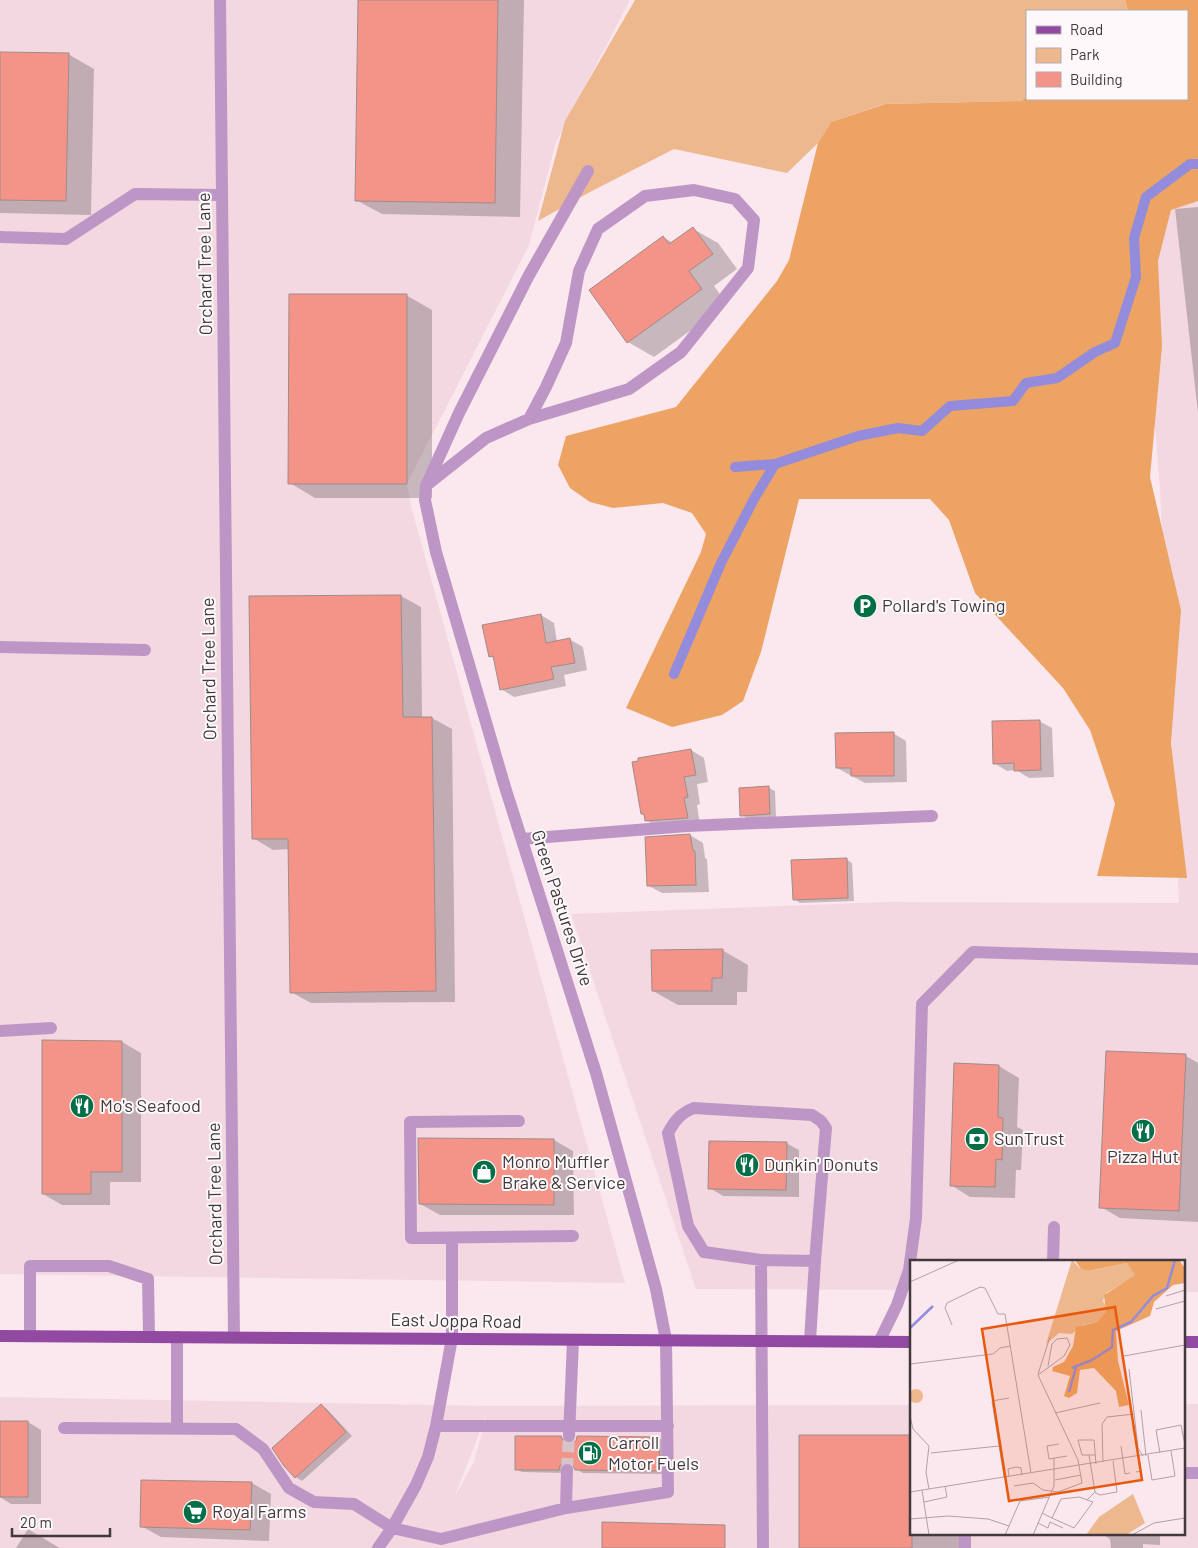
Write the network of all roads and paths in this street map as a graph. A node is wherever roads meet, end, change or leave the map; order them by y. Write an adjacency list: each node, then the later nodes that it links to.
1 (220, 0): 3 (street, Orchard Tree Lane)
2 (588, 170): 6 (street)
3 (222, 196): 4 (street); 27 (street, Orchard Tree Lane)
4 (0, 237)
5 (529, 418): 5 (street); 6 (street)
6 (426, 486): 10 (street, Green Pastures Drive)
7 (0, 647): 8 (street)
8 (145, 650)
9 (932, 816): 10 (street)
10 (522, 839): 30 (street, Green Pastures Drive)
11 (1198, 959): 19 (street)
12 (51, 1028): 13 (street)
13 (0, 1031)
14 (519, 1121): 17 (street)
15 (1054, 1227): 20 (street)
16 (573, 1236): 17 (street)
17 (452, 1238): 28 (street)
18 (761, 1260): 21 (street); 21 (street); 31 (street)
19 (910, 1260)
20 (1053, 1260)
21 (815, 1261): 32 (street)
22 (910, 1263): 33 (street)
23 (0, 1336): 24 (main road, East Joppa Road)
24 (30, 1336): 25 (main road, East Joppa Road); 25 (street)
25 (150, 1336): 26 (main road, East Joppa Road)
26 (177, 1337): 27 (main road, East Joppa Road); 38 (street)
27 (234, 1337): 28 (main road, East Joppa Road)
28 (452, 1338): 29 (main road, East Joppa Road); 35 (street)
29 (573, 1340): 30 (main road, East Joppa Road); 39 (street)
30 (666, 1340): 31 (main road, East Joppa Road); 36 (street, Green Pastures Drive)
31 (761, 1341): 32 (main road, East Joppa Road); 44 (street)
32 (810, 1341): 33 (main road, East Joppa Road)
33 (879, 1342): 34 (main road, East Joppa Road)
34 (910, 1342)
35 (436, 1426): 39 (street); 42 (street)
36 (668, 1426): 39 (street); 41 (street, Green Pastures Drive)
37 (64, 1428): 38 (street)
38 (177, 1428): 42 (street)
39 (569, 1431)
40 (567, 1470): 41 (street)
41 (566, 1508): 42 (street)
42 (392, 1528): 43 (street)
43 (378, 1548)
44 (763, 1548)

